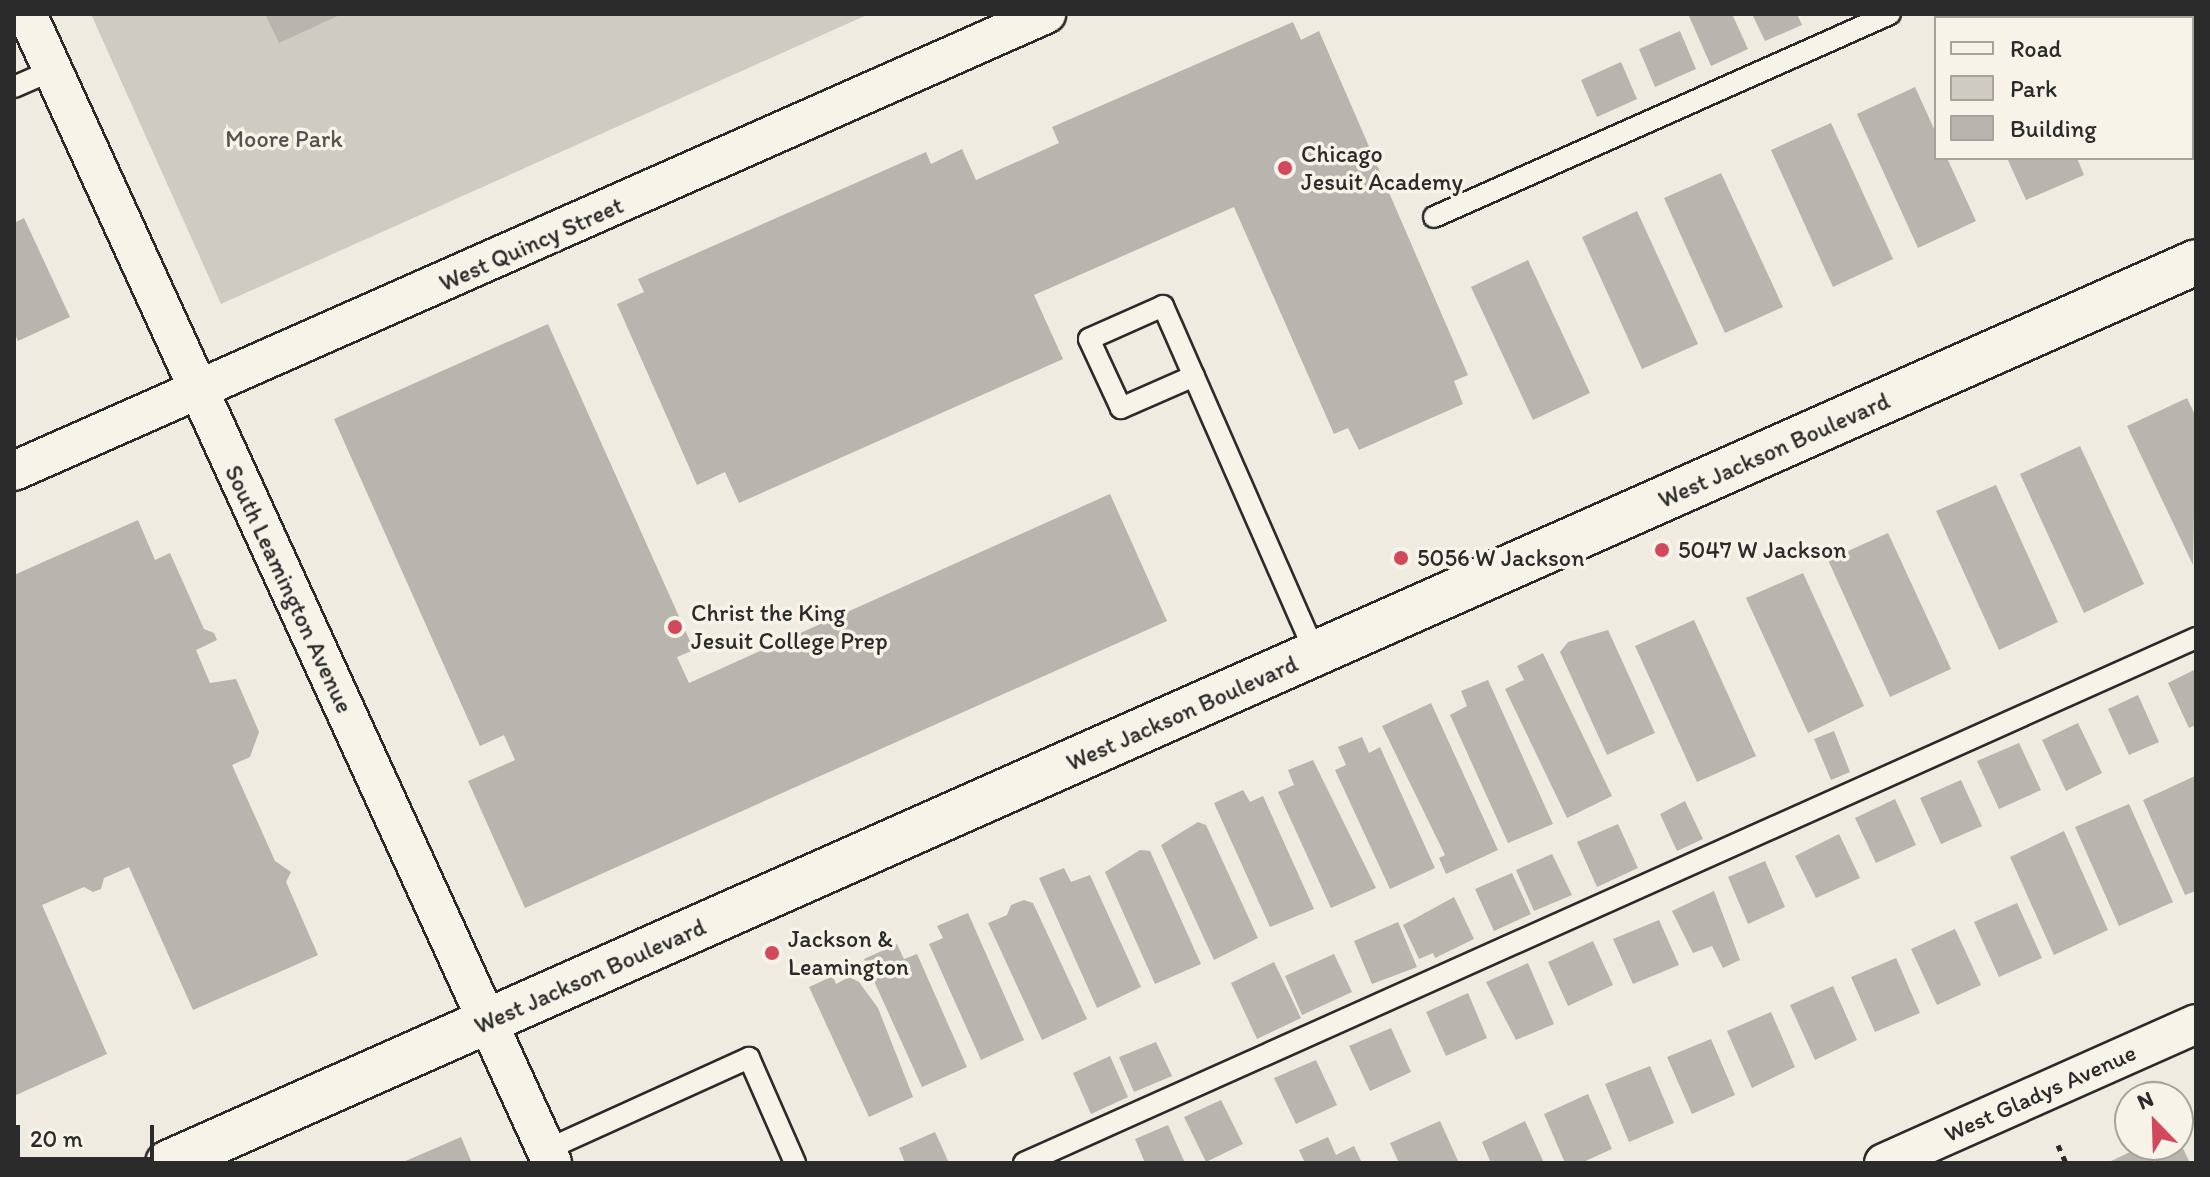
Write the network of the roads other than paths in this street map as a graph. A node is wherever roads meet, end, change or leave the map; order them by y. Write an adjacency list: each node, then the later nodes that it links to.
1 (27, 14): 4 (street, South Leamington Avenue)
2 (1046, 14): 9 (street, West Quincy Street)
3 (1890, 14): 6 (lane)
4 (53, 70): 5 (lane); 9 (street, South Leamington Avenue)
5 (14, 87)
6 (1434, 217)
7 (2196, 262): 12 (street, West Jackson Boulevard)
8 (1194, 376): 8 (lane); 12 (lane)
9 (199, 391): 10 (street, West Quincy Street); 13 (street, South Leamington Avenue)
10 (14, 471)
11 (2196, 638): 18 (lane)
12 (1315, 653): 13 (street, West Jackson Boulevard)
13 (487, 1022): 15 (street, South Leamington Avenue); 16 (street, West Jackson Boulevard)
14 (2196, 1024): 19 (street, West Gladys Avenue)
15 (549, 1156): 17 (lane)
16 (168, 1163)
17 (795, 1163)
18 (1024, 1163)
19 (1884, 1163)

